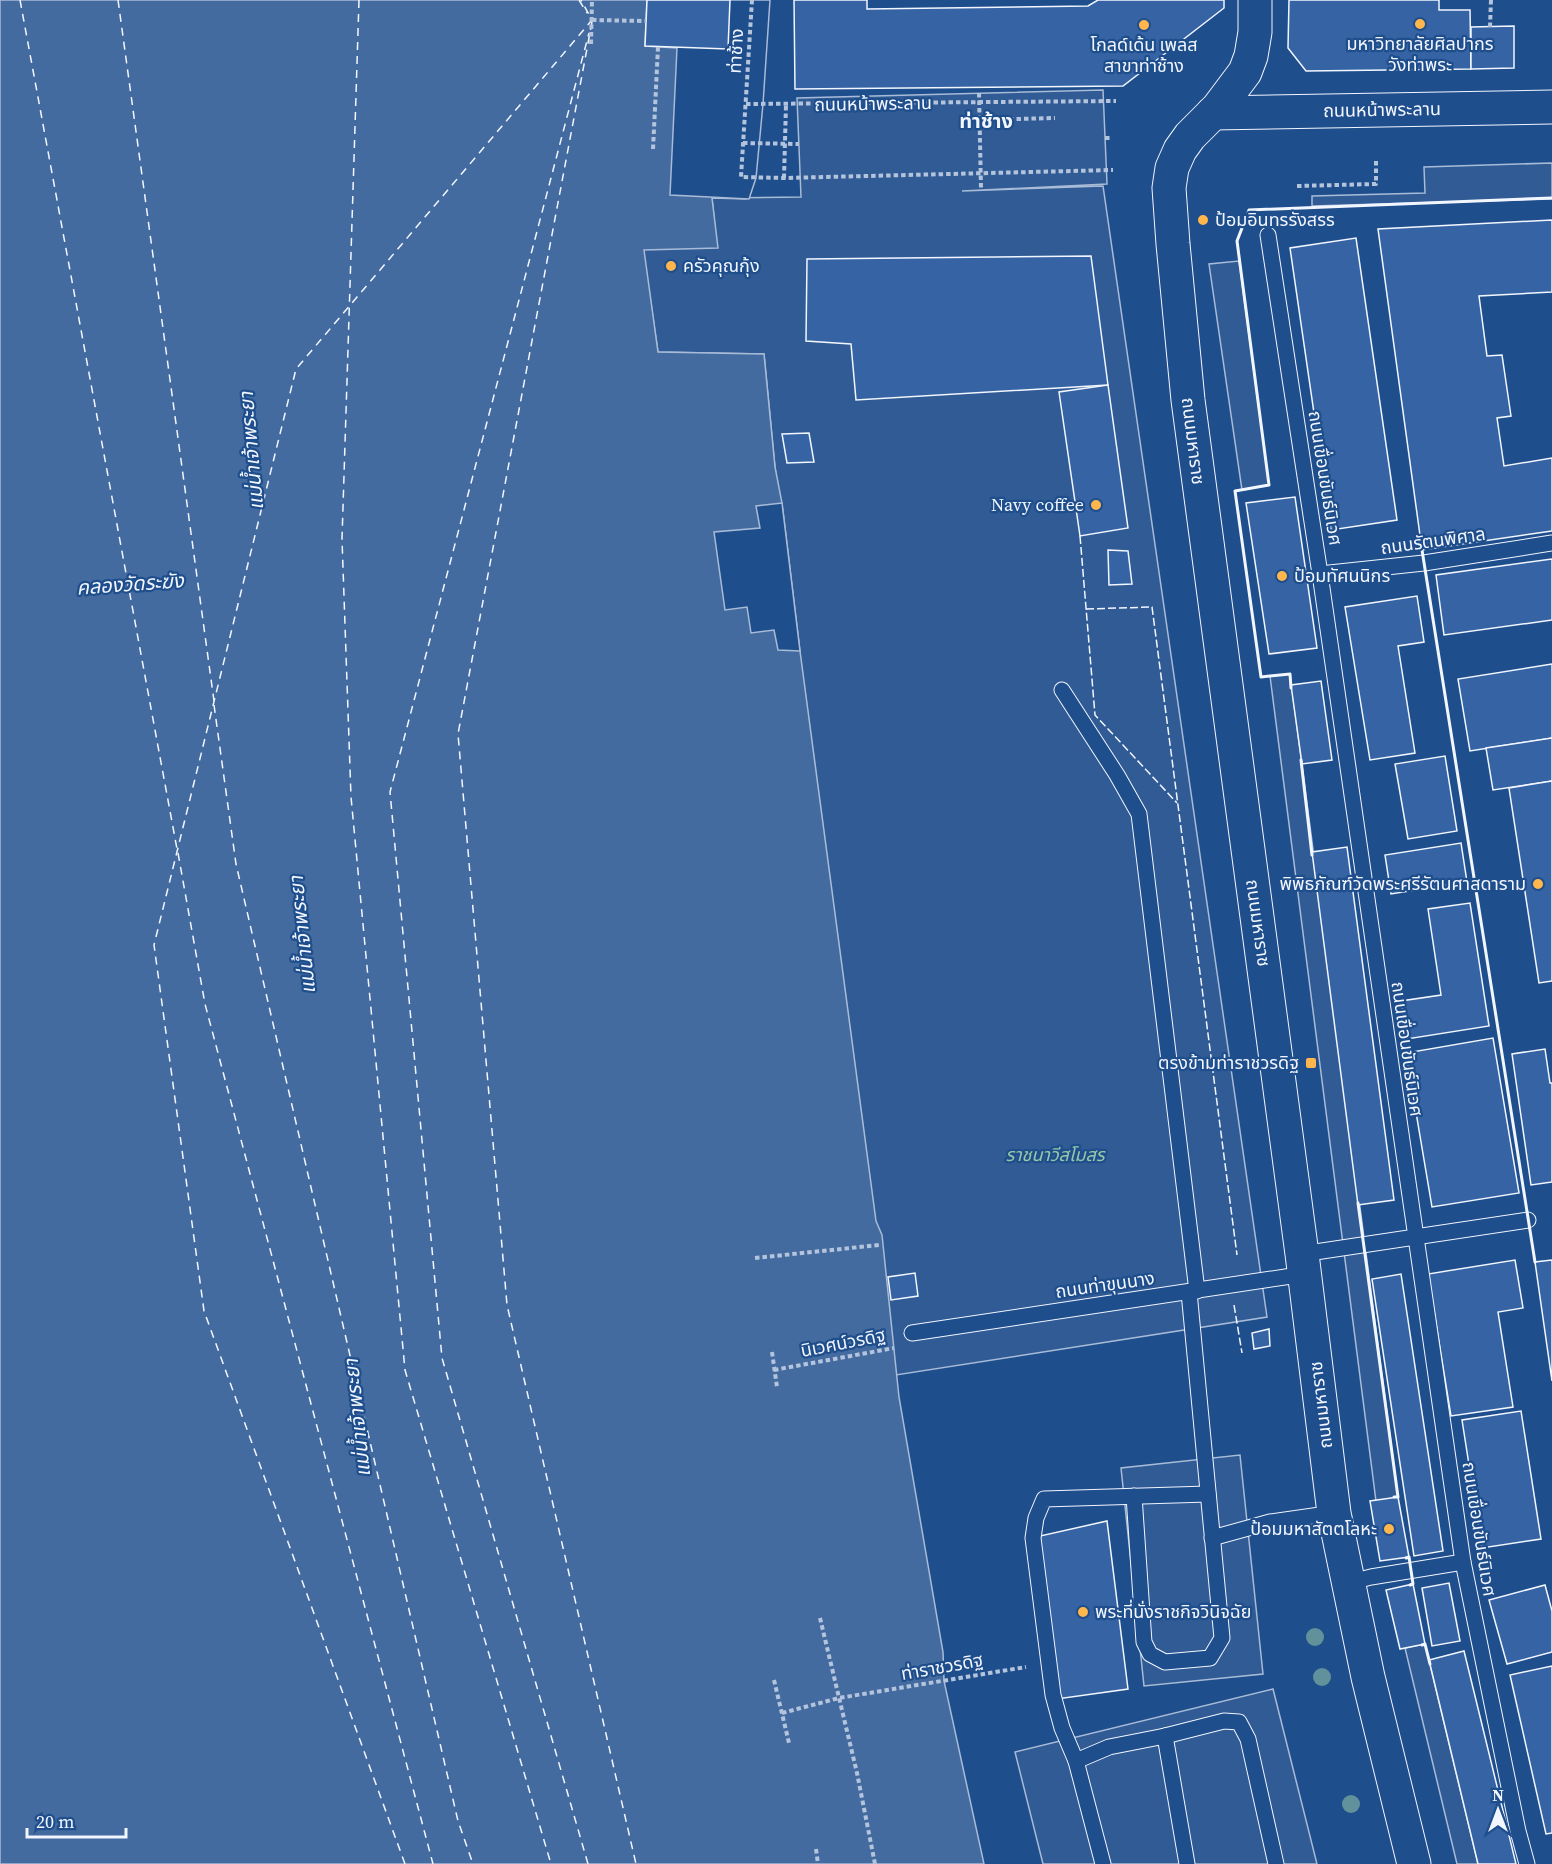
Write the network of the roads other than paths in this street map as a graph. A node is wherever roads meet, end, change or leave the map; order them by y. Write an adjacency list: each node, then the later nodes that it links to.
1 (1255, 0): 3 (street, ถนนมหาราช)
2 (1552, 107): 3 (street, ถนนหน้าพระลาน)
3 (1213, 113): 10 (street, ถนนมหาราช)
4 (1268, 236): 6 (lane, ถนนเขื่อนขันธ์นิเวศ)
5 (1552, 543): 6 (lane, ถนนรัตนพิศาล)
6 (1320, 574): 9 (lane, ถนนเขื่อนขันธ์นิเวศ)
7 (1062, 690): 11 (lane)
8 (1528, 1220): 9 (lane, ถนนท่าขุนนาง)
9 (1415, 1237): 10 (lane, ถนนท่าขุนนาง); 17 (lane, ถนนเขื่อนขันธ์นิเวศ)
10 (1303, 1264): 11 (lane, ถนนท่าขุนนาง); 15 (street, ถนนมหาราช)
11 (1193, 1291): 12 (lane, ถนนท่าขุนนาง); 13 (lane)
12 (912, 1333)
13 (1208, 1494): 14 (lane); 16 (lane)
14 (1134, 1496): 16 (lane); 20 (lane)
15 (1334, 1513): 16 (lane); 18 (street, ถนนมหาราช)
16 (1212, 1538)
17 (1462, 1562): 18 (lane); 25 (lane, ถนนเขื่อนขันธ์นิเวศ)
18 (1347, 1583): 24 (street, ถนนมหาราช)
19 (1165, 1736): 20 (lane); 22 (lane); 23 (lane)
20 (1076, 1761): 21 (lane)
21 (1103, 1864)
22 (1187, 1864)
23 (1276, 1864)
24 (1414, 1864)
25 (1527, 1864)

